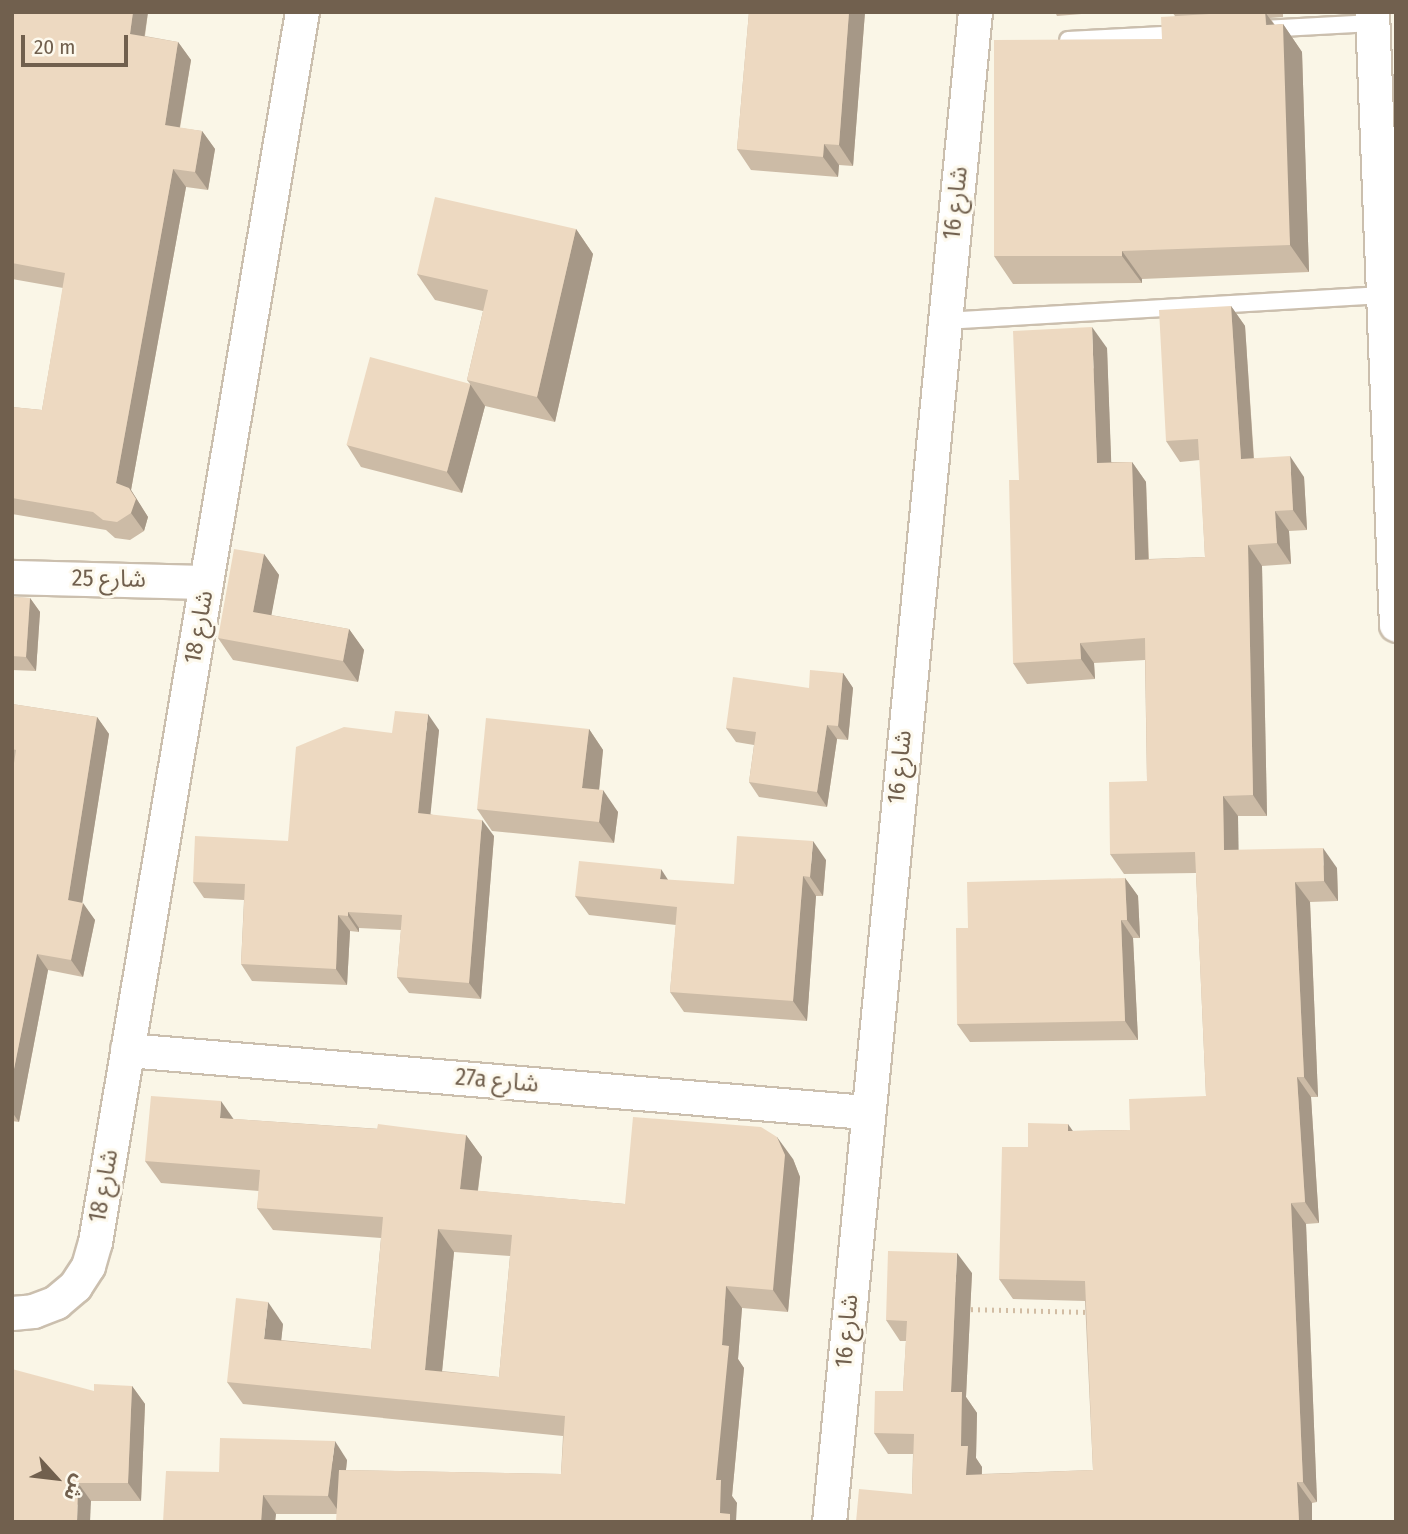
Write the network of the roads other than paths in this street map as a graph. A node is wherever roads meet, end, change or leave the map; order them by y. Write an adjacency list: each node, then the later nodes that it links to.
1 (302, 12): 10 (street, شارع 18)
2 (975, 12): 8 (street, شارع 16)
3 (1373, 18): 4 (lane); 7 (street)
4 (1249, 30)
5 (1194, 33): 6 (lane)
6 (1056, 41)
7 (1383, 295): 8 (lane); 11 (street)
8 (944, 321): 13 (street, شارع 16)
9 (12, 577): 10 (street, شارع 25)
10 (206, 582): 12 (street, شارع 18)
11 (1395, 608)
12 (127, 1050): 13 (street, 27a شارع); 14 (street, شارع 18)
13 (866, 1112): 15 (street, شارع 16)
14 (12, 1312)
15 (829, 1522)

